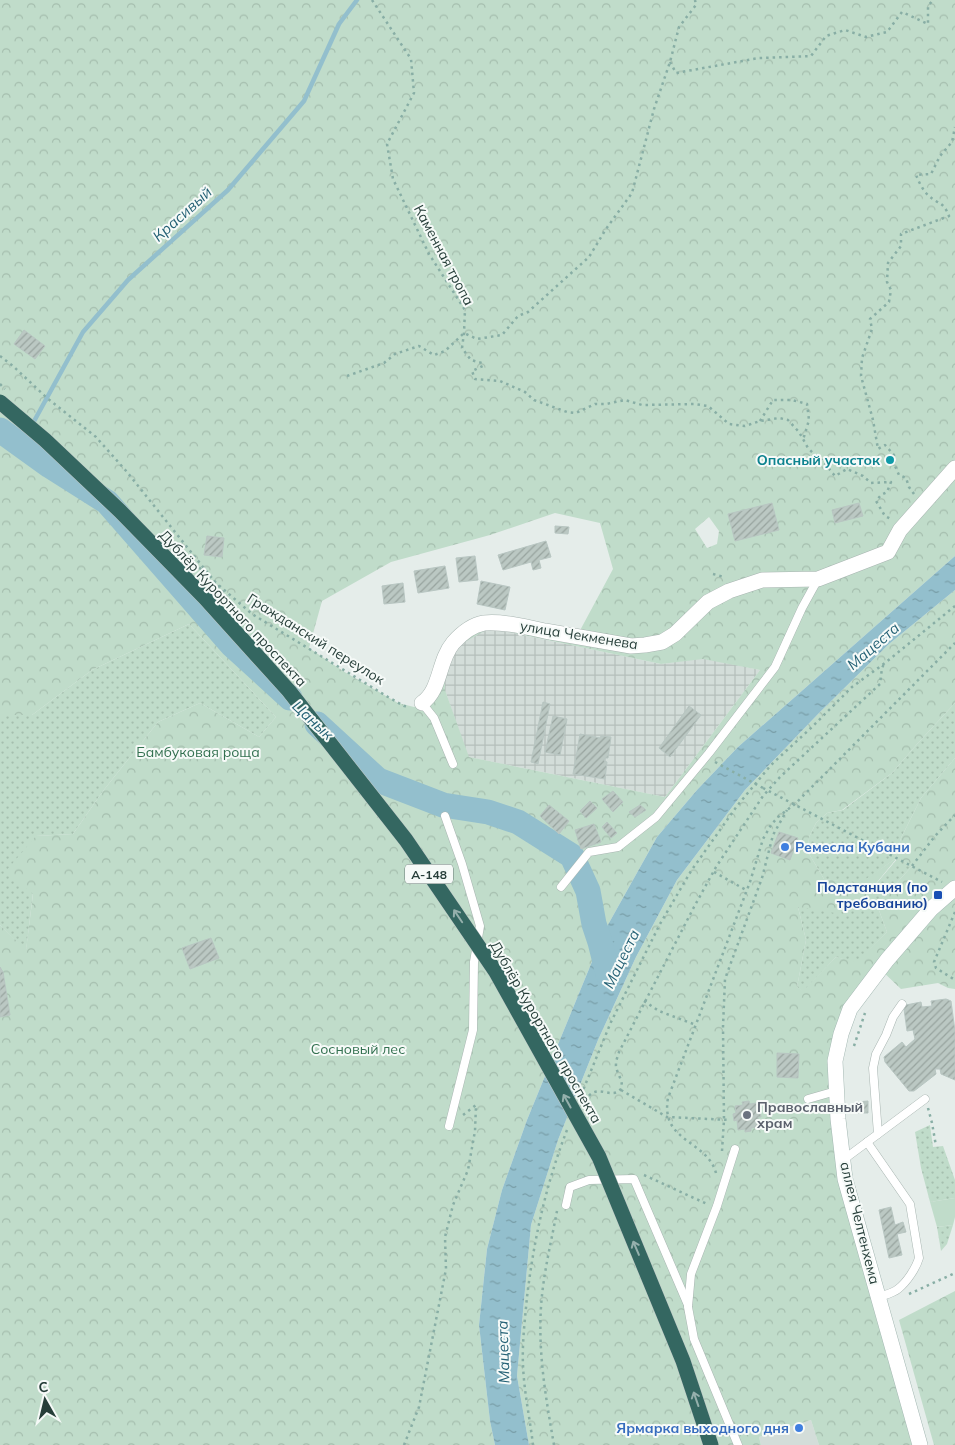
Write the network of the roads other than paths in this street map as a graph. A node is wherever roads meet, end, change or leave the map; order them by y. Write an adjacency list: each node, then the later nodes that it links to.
1 (4, 396): 21 (highway, Дублёр Курортного проспекта / А-148, one-way to 1, bridge)
2 (955, 468): 3 (street, улица Чекменева)
3 (818, 579): 4 (street, улица Чекменева); 8 (lane)
4 (422, 703): 5 (lane)
5 (453, 764)
6 (446, 816): 13 (lane)
7 (949, 885): 10 (street, аллея Челтенхема)
8 (561, 887)
9 (902, 1004): 14 (lane)
10 (836, 1091): 11 (lane); 17 (street, аллея Челтенхема)
11 (808, 1099)
12 (925, 1099): 14 (lane)
13 (449, 1126)
14 (878, 1134): 15 (lane)
15 (867, 1142): 17 (lane); 19 (lane)
16 (735, 1150): 20 (lane)
17 (843, 1160): 19 (street, аллея Челтенхема)
18 (562, 1205): 20 (lane)
19 (879, 1297): 23 (street, аллея Челтенхема)
20 (688, 1307): 22 (lane)
21 (711, 1445)
22 (738, 1445)
23 (920, 1445)

